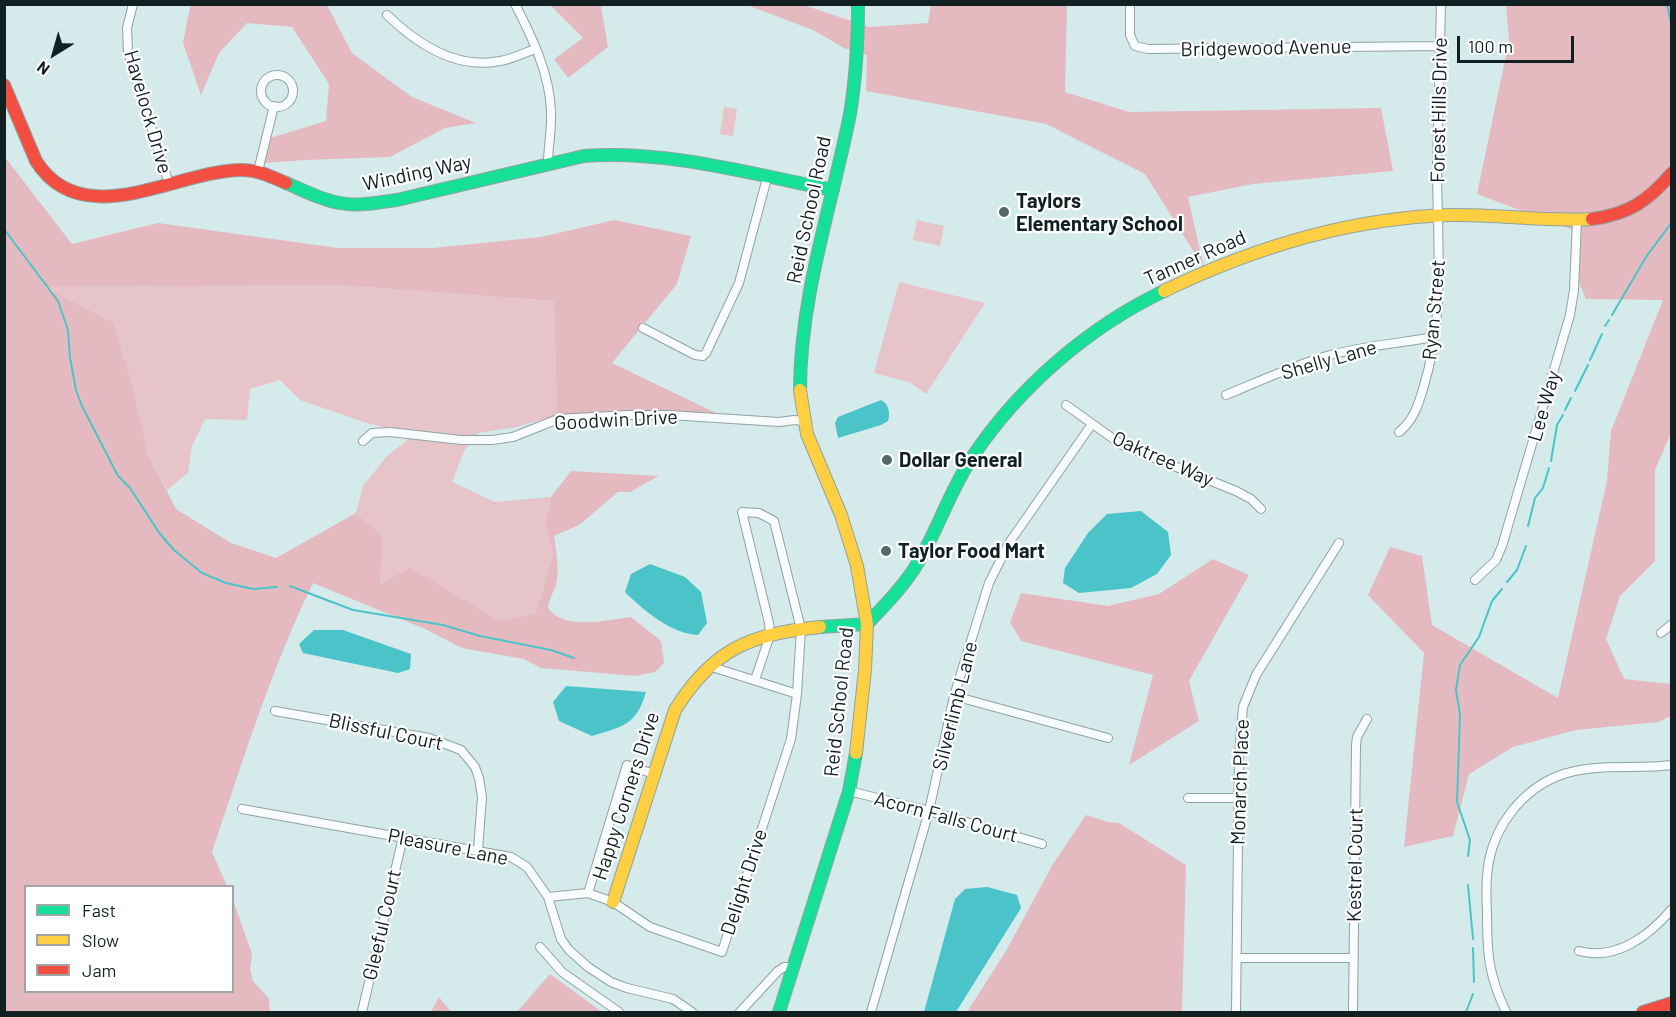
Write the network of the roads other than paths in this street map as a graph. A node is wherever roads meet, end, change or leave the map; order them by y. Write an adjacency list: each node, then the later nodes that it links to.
1 (133, 4): 15 (street, Havelock Drive)
2 (514, 4): 8 (street)
3 (858, 4): 16 (street, Reid School Road)
4 (1130, 4): 7 (street, Bridgewood Avenue)
5 (1442, 4): 7 (street, Forest Hills Drive)
6 (387, 15): 8 (street)
7 (1440, 46): 17 (street, Forest Hills Drive)
8 (535, 49): 11 (street)
9 (4, 85): 15 (street, Winding Way)
10 (274, 106): 12 (street)
11 (548, 164): 12 (street, Winding Way); 14 (street, Winding Way)
12 (258, 171): 15 (street, Winding Way)
13 (1671, 173): 18 (street, Tanner Road)
14 (767, 178): 16 (street, Winding Way); 19 (street)
15 (169, 184)
16 (833, 190): 23 (street, Reid School Road)
17 (1438, 215): 18 (street, Tanner Road); 20 (street, Ryan Street); 30 (street, Tanner Road)
18 (1577, 220): 29 (street, Lee Way)
19 (643, 328)
20 (1435, 337): 21 (street, Shelly Lane); 25 (street, Ryan Street)
21 (1226, 395)
22 (1066, 405): 24 (street, Oaktree Way)
23 (804, 421): 26 (street, Goodwin Drive); 30 (street, Reid School Road)
24 (1092, 424): 27 (street, Oaktree Way); 38 (street, Silverlimb Lane)
25 (1399, 432)
26 (363, 441)
27 (1261, 509)
28 (1339, 543): 46 (street, Monarch Place)
29 (1475, 580)
30 (867, 624): 32 (street, Happy Corners Drive); 44 (street, Reid School Road)
31 (1671, 624): 33 (street)
32 (801, 629): 34 (street, Happy Corners Drive); 34 (street, Delight Drive); 37 (street, Delight Drive)
33 (1661, 633)
34 (770, 635): 35 (street, Happy Corners Drive); 36 (street)
35 (709, 666): 36 (street); 43 (street, Happy Corners Drive)
36 (755, 680): 37 (street)
37 (797, 694): 54 (street, Delight Drive)
38 (954, 696): 41 (street); 48 (street, Silverlimb Lane)
39 (275, 711): 51 (street, Blissful Court)
40 (1367, 719): 59 (street, Kestrel Court)
41 (1108, 738)
42 (1671, 765): 70 (street)
43 (654, 774): 52 (street); 54 (street, Happy Corners Drive)
44 (849, 791): 48 (street, Acorn Falls Court); 60 (street, Reid School Road)
45 (1188, 798): 46 (street)
46 (1239, 798): 58 (street, Monarch Place)
47 (243, 809): 49 (street, Pleasure Lane)
48 (929, 811): 50 (street, Acorn Falls Court); 67 (street, Silverlimb Lane)
49 (403, 837): 51 (street, Pleasure Lane); 62 (street, Gleeful Court)
50 (1042, 844)
51 (478, 850): 53 (street, Pleasure Lane)
52 (588, 893): 53 (street, Delight Drive); 54 (street, Delight Drive)
53 (548, 897): 64 (street, Pleasure Lane)
54 (613, 902)
55 (1671, 909): 57 (street)
56 (540, 947): 63 (street)
57 (1579, 951)
58 (1237, 958): 59 (street); 68 (street, Monarch Place)
59 (1354, 958): 69 (street, Kestrel Court)
60 (794, 968): 65 (street); 66 (street, Reid School Road)
61 (1671, 1003): 71 (street)
62 (362, 1012)
63 (619, 1012)
64 (692, 1012)
65 (740, 1012)
66 (779, 1012)
67 (871, 1012)
68 (1236, 1012)
69 (1353, 1012)
70 (1506, 1012)
71 (1643, 1012)

